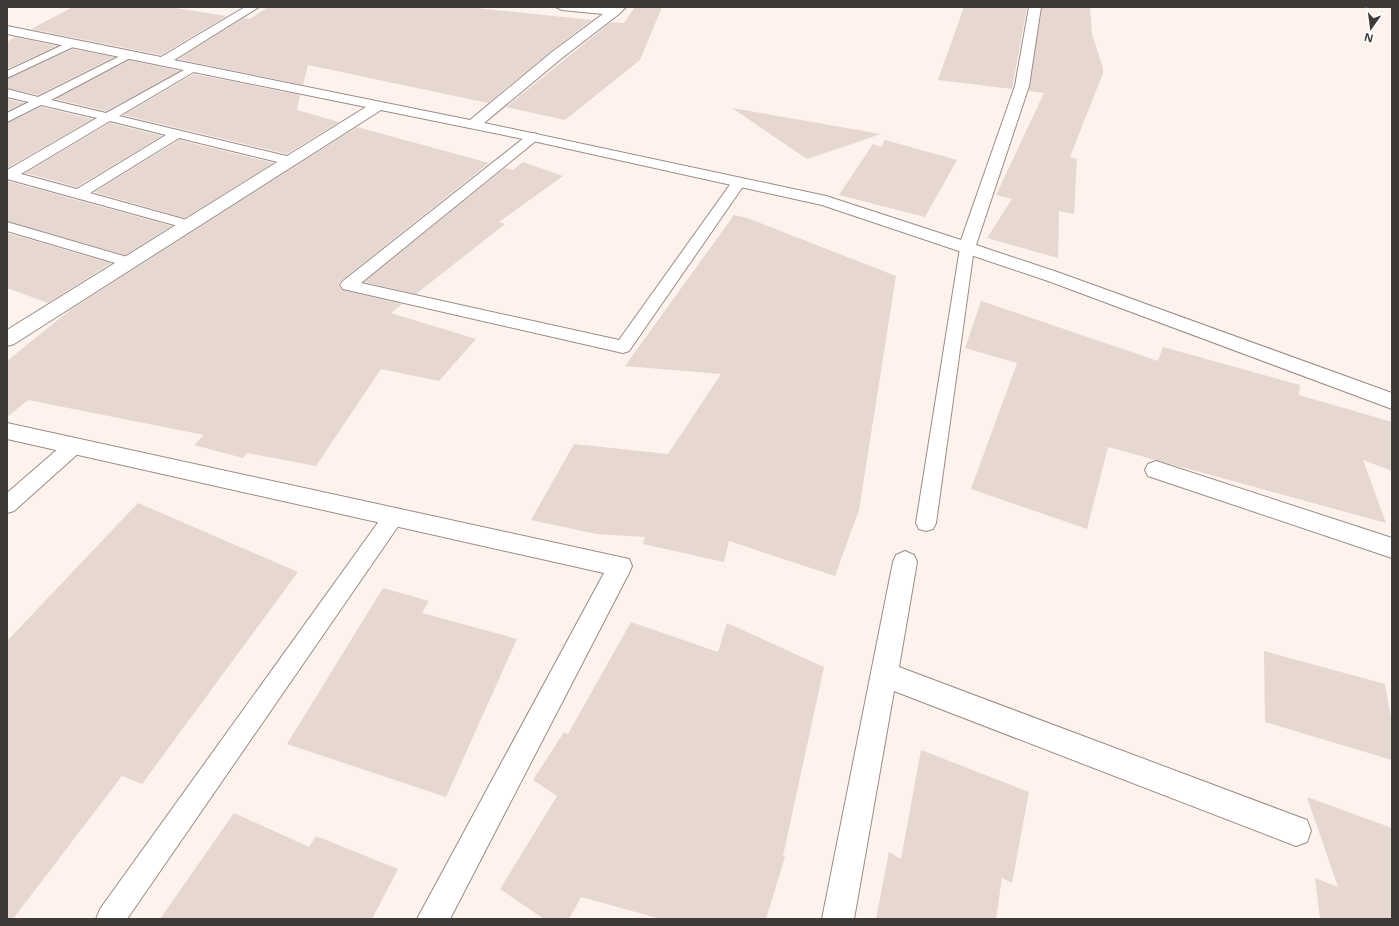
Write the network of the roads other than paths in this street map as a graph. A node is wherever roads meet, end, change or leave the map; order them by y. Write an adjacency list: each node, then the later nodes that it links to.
1 (253, 7): 8 (street)
2 (562, 7): 4 (street)
3 (1035, 7): 25 (street)
4 (618, 10): 16 (street)
5 (7, 30): 6 (street)
6 (71, 44): 7 (street); 10 (lane)
7 (128, 55): 8 (street); 12 (lane)
8 (162, 62): 9 (street)
9 (193, 68): 13 (street); 14 (lane)
10 (7, 75)
11 (7, 93): 12 (lane)
12 (40, 101): 14 (lane); 15 (lane)
13 (378, 106): 16 (street); 19 (street)
14 (108, 117): 17 (lane); 20 (lane)
15 (7, 118)
16 (472, 125): 18 (street)
17 (177, 134): 19 (lane); 22 (lane)
18 (533, 137): 21 (street); 21 (lane)
19 (290, 161): 23 (street)
20 (8, 174): 22 (lane)
21 (739, 182): 25 (street)
22 (79, 194): 23 (lane)
23 (189, 225): 26 (street)
24 (7, 226): 26 (lane)
25 (967, 248): 28 (street); 34 (lane)
26 (129, 262): 27 (street)
27 (7, 339)
28 (1392, 401)
29 (7, 431): 30 (street)
30 (74, 446): 32 (lane); 33 (street)
31 (1156, 470): 35 (street)
32 (7, 505)
33 (394, 516): 39 (lane); 40 (street)
34 (926, 523)
35 (1392, 548)
36 (905, 562): 37 (street)
37 (884, 674): 38 (street); 41 (street)
38 (1296, 831)
39 (110, 919)
40 (433, 919)
41 (838, 919)

